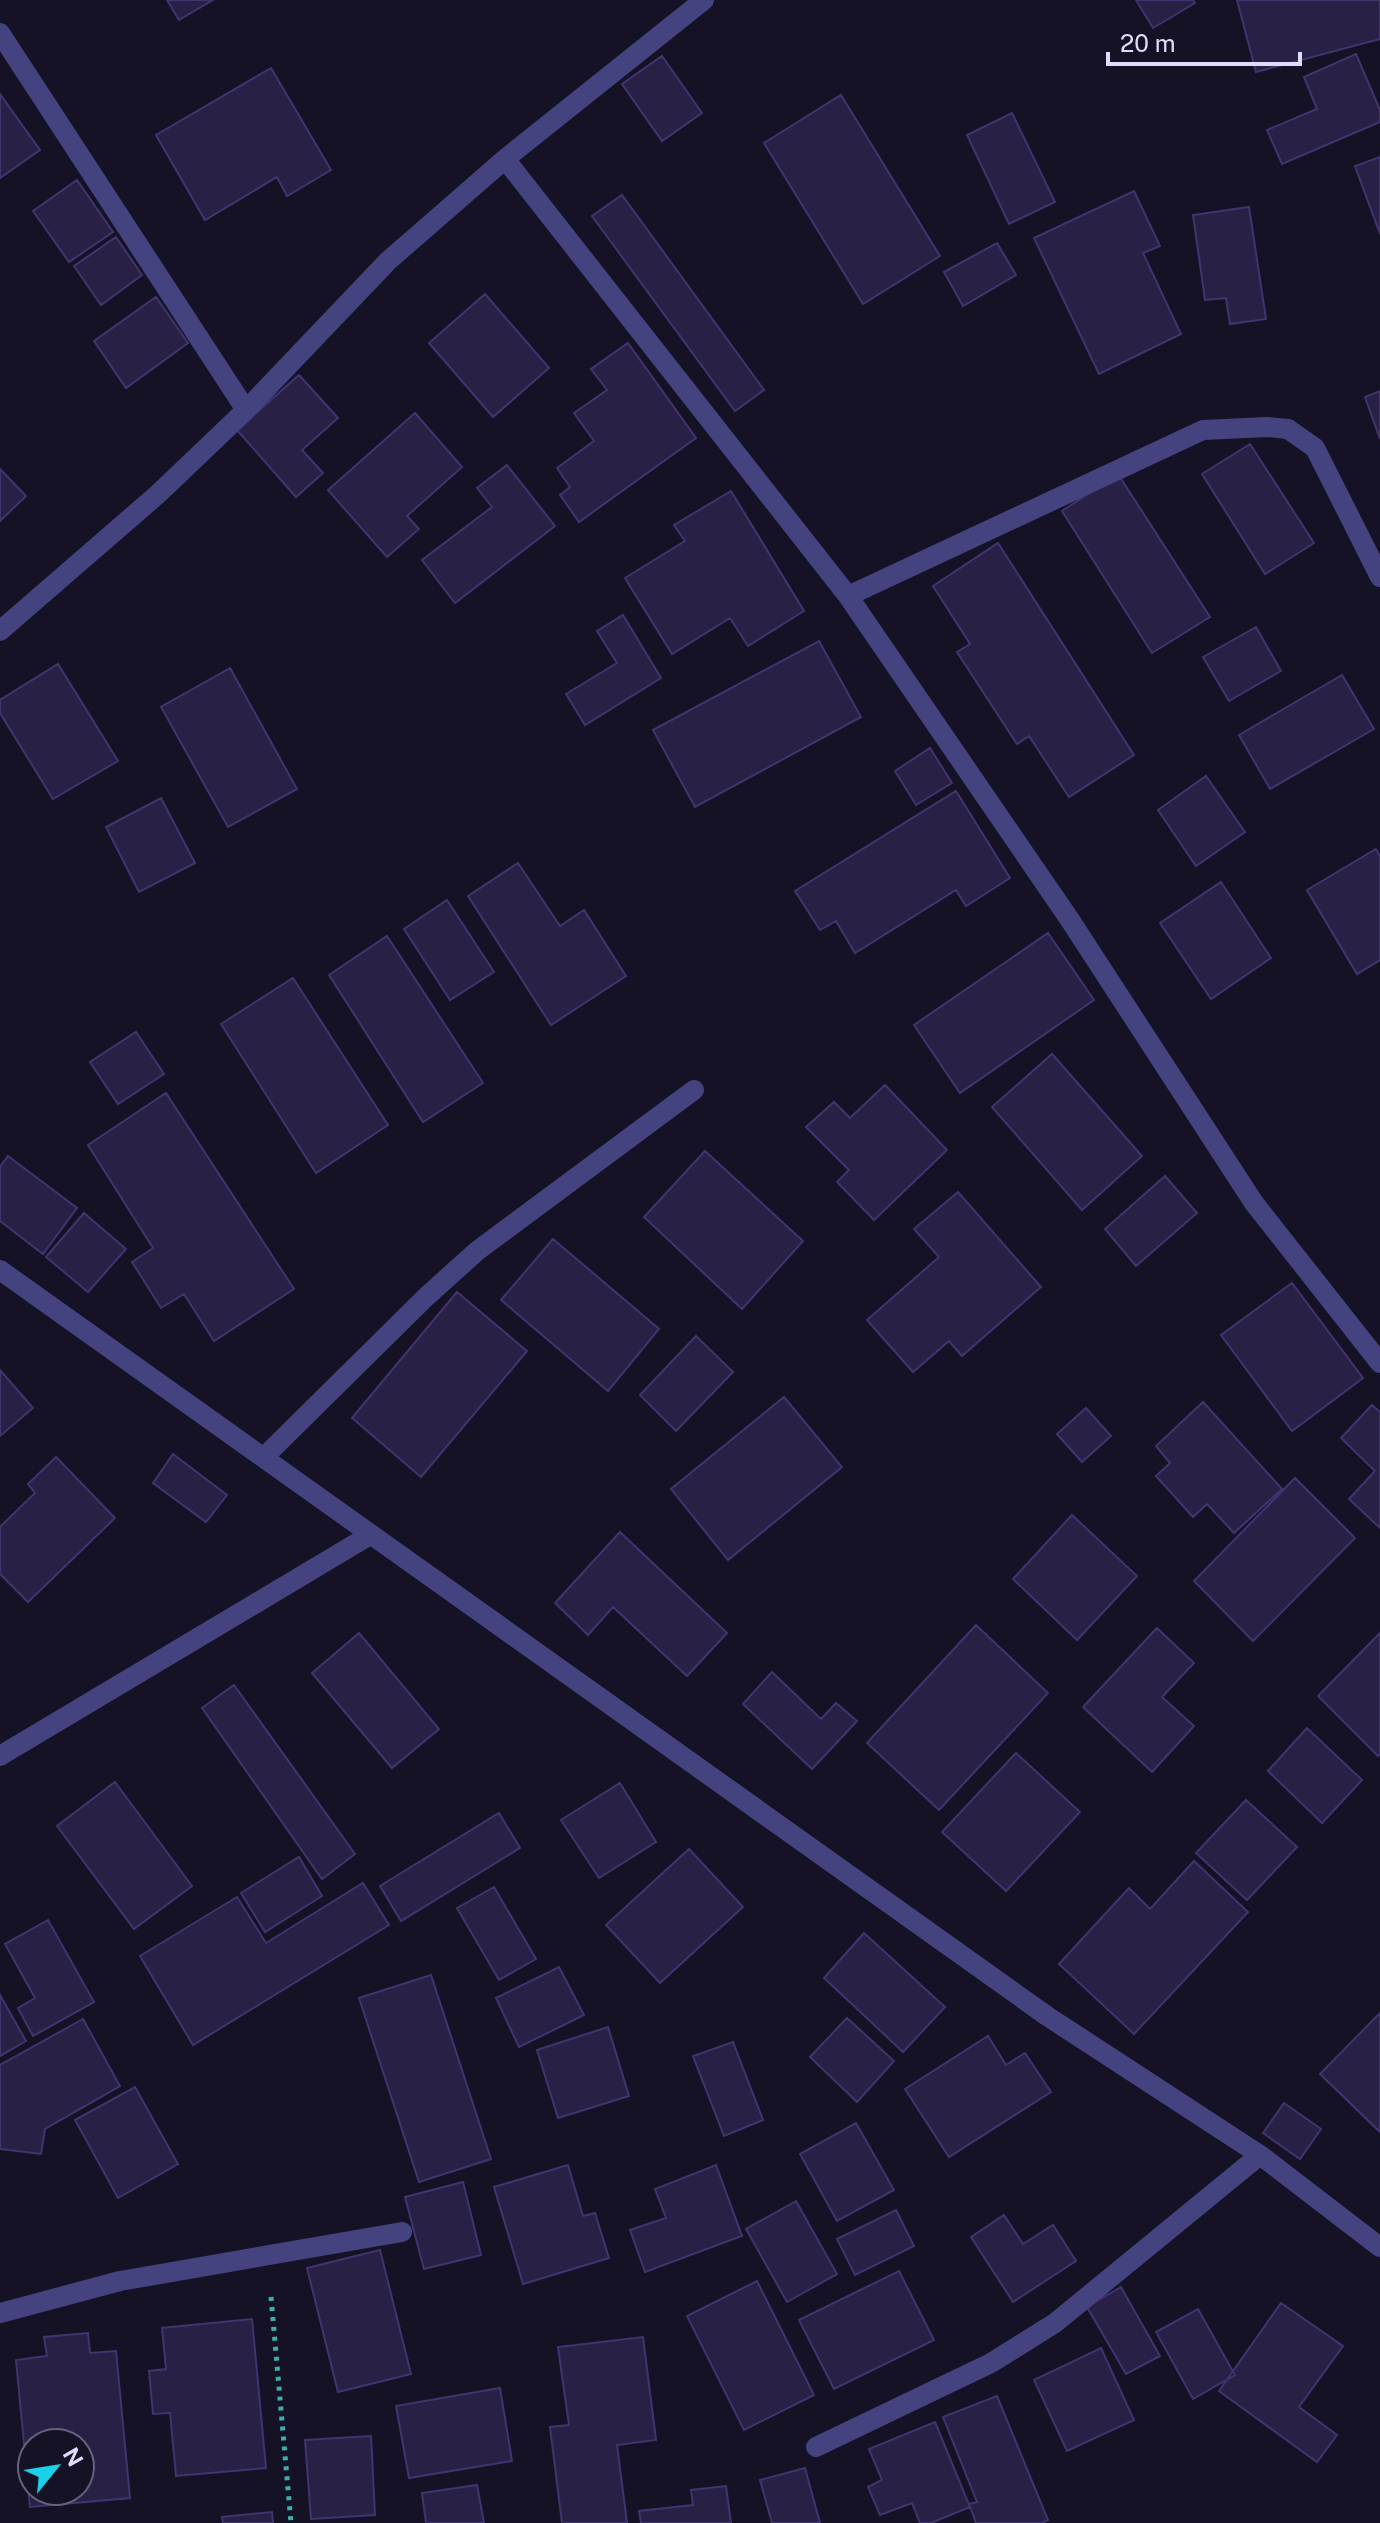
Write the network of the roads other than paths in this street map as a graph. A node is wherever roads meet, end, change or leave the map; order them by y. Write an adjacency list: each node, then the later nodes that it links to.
1 (704, 0): 3 (street)
2 (0, 33): 4 (street)
3 (505, 159): 4 (street); 6 (street)
4 (246, 410): 7 (street)
5 (1380, 577): 6 (street)
6 (848, 596): 10 (street)
7 (0, 631)
8 (694, 1090): 11 (street)
9 (0, 1270): 11 (street)
10 (1380, 1363)
11 (264, 1457): 12 (street)
12 (370, 1535): 13 (street); 14 (street)
13 (0, 1756)
14 (1260, 2155): 16 (street); 18 (street)
15 (402, 2232): 17 (street)
16 (1380, 2247)
17 (0, 2313)
18 (816, 2447)

